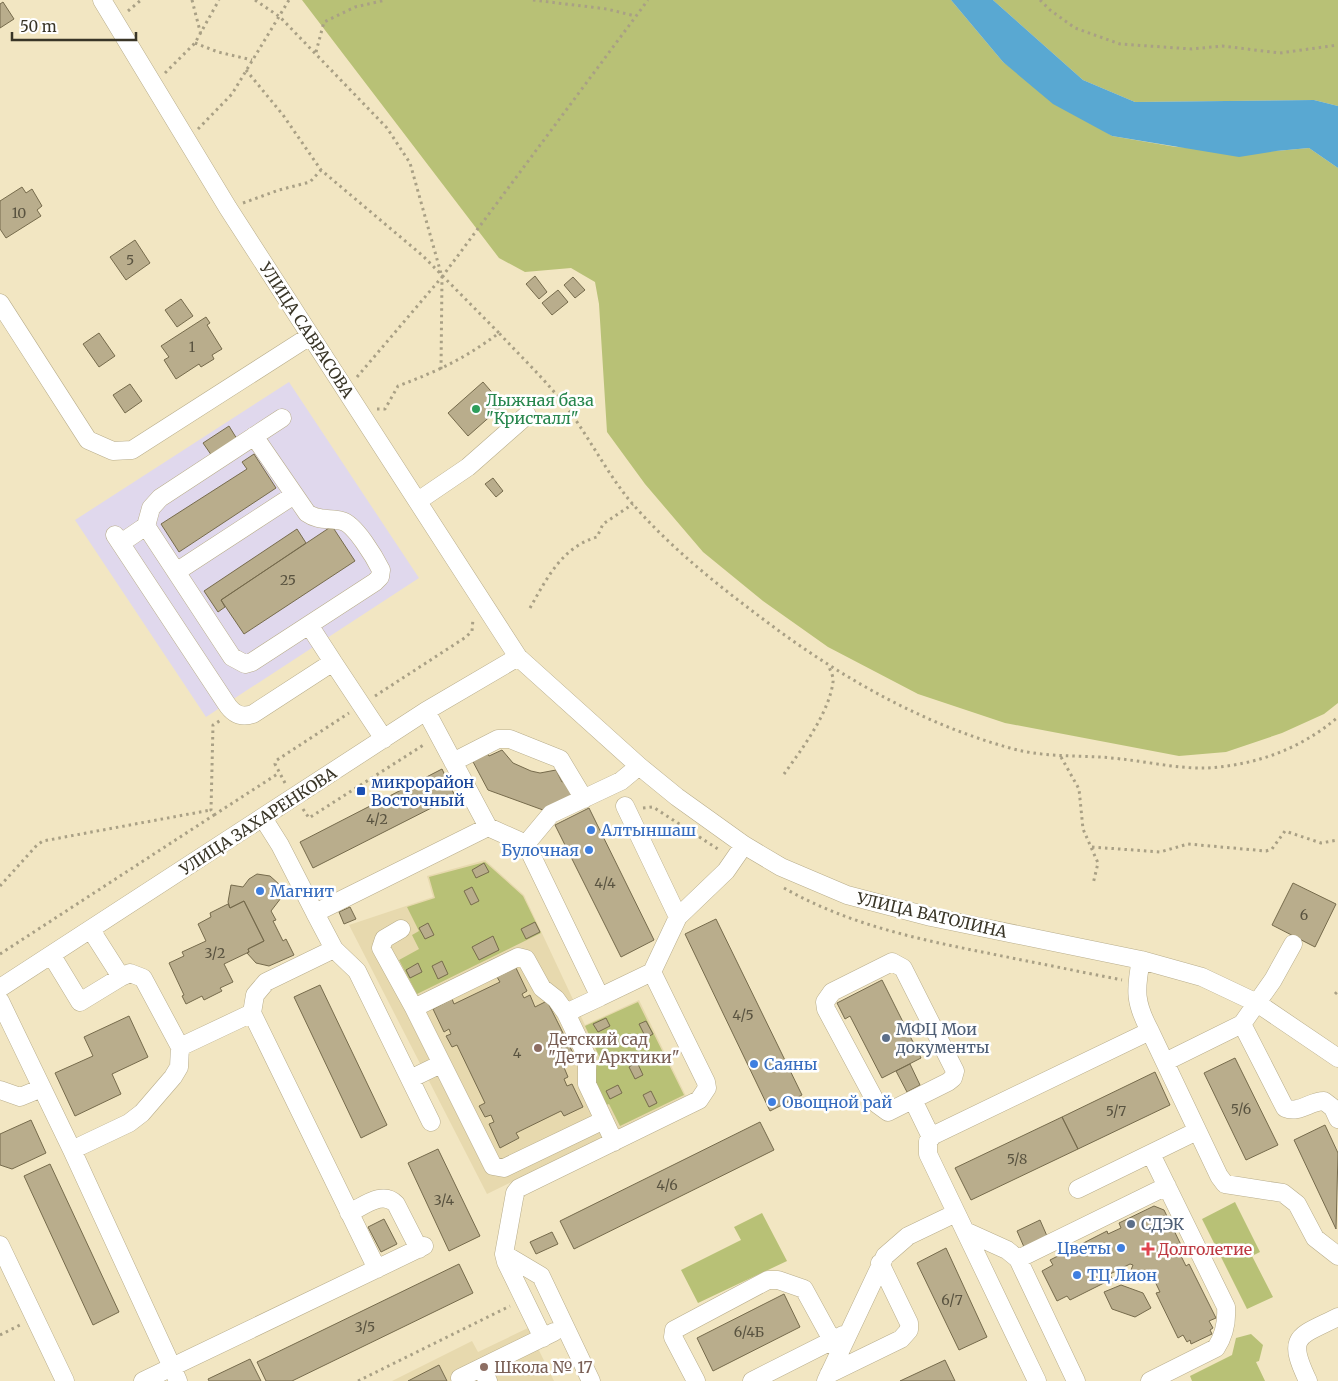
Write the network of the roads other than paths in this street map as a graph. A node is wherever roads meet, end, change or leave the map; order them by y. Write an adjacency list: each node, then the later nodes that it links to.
1 (102, 0): 3 (street, УЛИЦА САВРАСОВА)
2 (0, 304): 3 (street)
3 (310, 336): 8 (street, УЛИЦА САВРАСОВА)
4 (527, 415): 8 (street)
5 (282, 418): 6 (street)
6 (254, 436): 7 (street); 9 (street)
7 (294, 495): 10 (street); 11 (street)
8 (418, 501): 12 (street, УЛИЦА САВРАСОВА)
9 (146, 526): 10 (street); 13 (street)
10 (176, 572): 11 (street)
11 (309, 625): 13 (street)
12 (518, 657): 14 (street, УЛИЦА ЗАХАРЕНКОВА); 17 (street, УЛИЦА ВАТОЛИНА)
13 (333, 662): 15 (street)
14 (426, 711): 15 (street, УЛИЦА ЗАХАРЕНКОВА); 16 (street)
15 (384, 739): 20 (street, УЛИЦА ЗАХАРЕНКОВА)
16 (453, 762): 18 (street); 21 (street)
17 (638, 766): 18 (street); 23 (street, УЛИЦА ВАТОЛИНА)
18 (584, 799): 22 (street)
19 (625, 806): 25 (street)
20 (263, 818): 24 (street); 27 (street, УЛИЦА ЗАХАРЕНКОВА)
21 (488, 827): 22 (street); 24 (street)
22 (526, 844): 35 (street)
23 (744, 845): 25 (street); 31 (street, УЛИЦА ВАТОЛИНА)
24 (316, 913): 29 (street)
25 (678, 917): 32 (street)
26 (401, 929): 38 (street)
27 (91, 930): 30 (street, УЛИЦА ЗАХАРЕНКОВА); 33 (street)
28 (1292, 944): 37 (street)
29 (334, 949): 39 (street); 47 (street)
30 (52, 956): 33 (street); 34 (street, УЛИЦА ЗАХАРЕНКОВА)
31 (1141, 960): 37 (street, УЛИЦА ВАТОЛИНА); 42 (street)
32 (652, 972): 35 (street); 56 (street)
33 (121, 977): 43 (street)
34 (0, 988)
35 (600, 997): 40 (street)
36 (0, 1001): 48 (street)
37 (1257, 1003): 41 (street); 44 (street, УЛИЦА ВАТОЛИНА)
38 (414, 1008): 40 (street); 46 (street)
39 (252, 1013): 43 (street); 62 (street)
40 (566, 1013): 52 (street)
41 (1242, 1024): 45 (street); 51 (street)
42 (1150, 1032): 45 (street); 55 (street)
43 (180, 1047): 57 (street)
44 (1338, 1058)
45 (1165, 1062): 54 (street)
46 (441, 1064): 47 (street); 52 (street)
47 (410, 1079): 53 (street)
48 (42, 1088): 49 (street); 57 (street)
49 (0, 1090)
50 (913, 1100): 50 (street); 55 (street)
51 (1338, 1119)
52 (604, 1120): 56 (street)
53 (431, 1122)
54 (1197, 1131): 58 (street); 66 (street)
55 (931, 1137): 61 (street)
56 (614, 1142): 65 (street)
57 (72, 1150): 74 (street)
58 (1151, 1154): 59 (street); 60 (street)
59 (1167, 1186): 67 (street); 85 (street)
60 (1078, 1189)
61 (956, 1212): 63 (street); 68 (street)
62 (350, 1213): 69 (street); 69 (street)
63 (965, 1231): 67 (street); 83 (street)
64 (0, 1245): 78 (street)
65 (504, 1254): 71 (street); 72 (street)
66 (1337, 1254)
67 (1018, 1259): 84 (street)
68 (880, 1263): 73 (street); 76 (street)
69 (377, 1269): 74 (street)
70 (1338, 1317): 86 (street)
71 (565, 1327): 72 (street); 80 (street)
72 (543, 1338): 75 (street)
73 (836, 1347): 76 (street); 81 (street); 82 (street)
74 (175, 1374): 79 (street)
75 (485, 1374): 77 (street)
76 (828, 1377)
77 (460, 1378)
78 (65, 1381)
79 (143, 1381)
80 (590, 1381)
81 (696, 1381)
82 (752, 1381)
83 (1037, 1381)
84 (1076, 1381)
85 (1150, 1381)
86 (1308, 1381)

